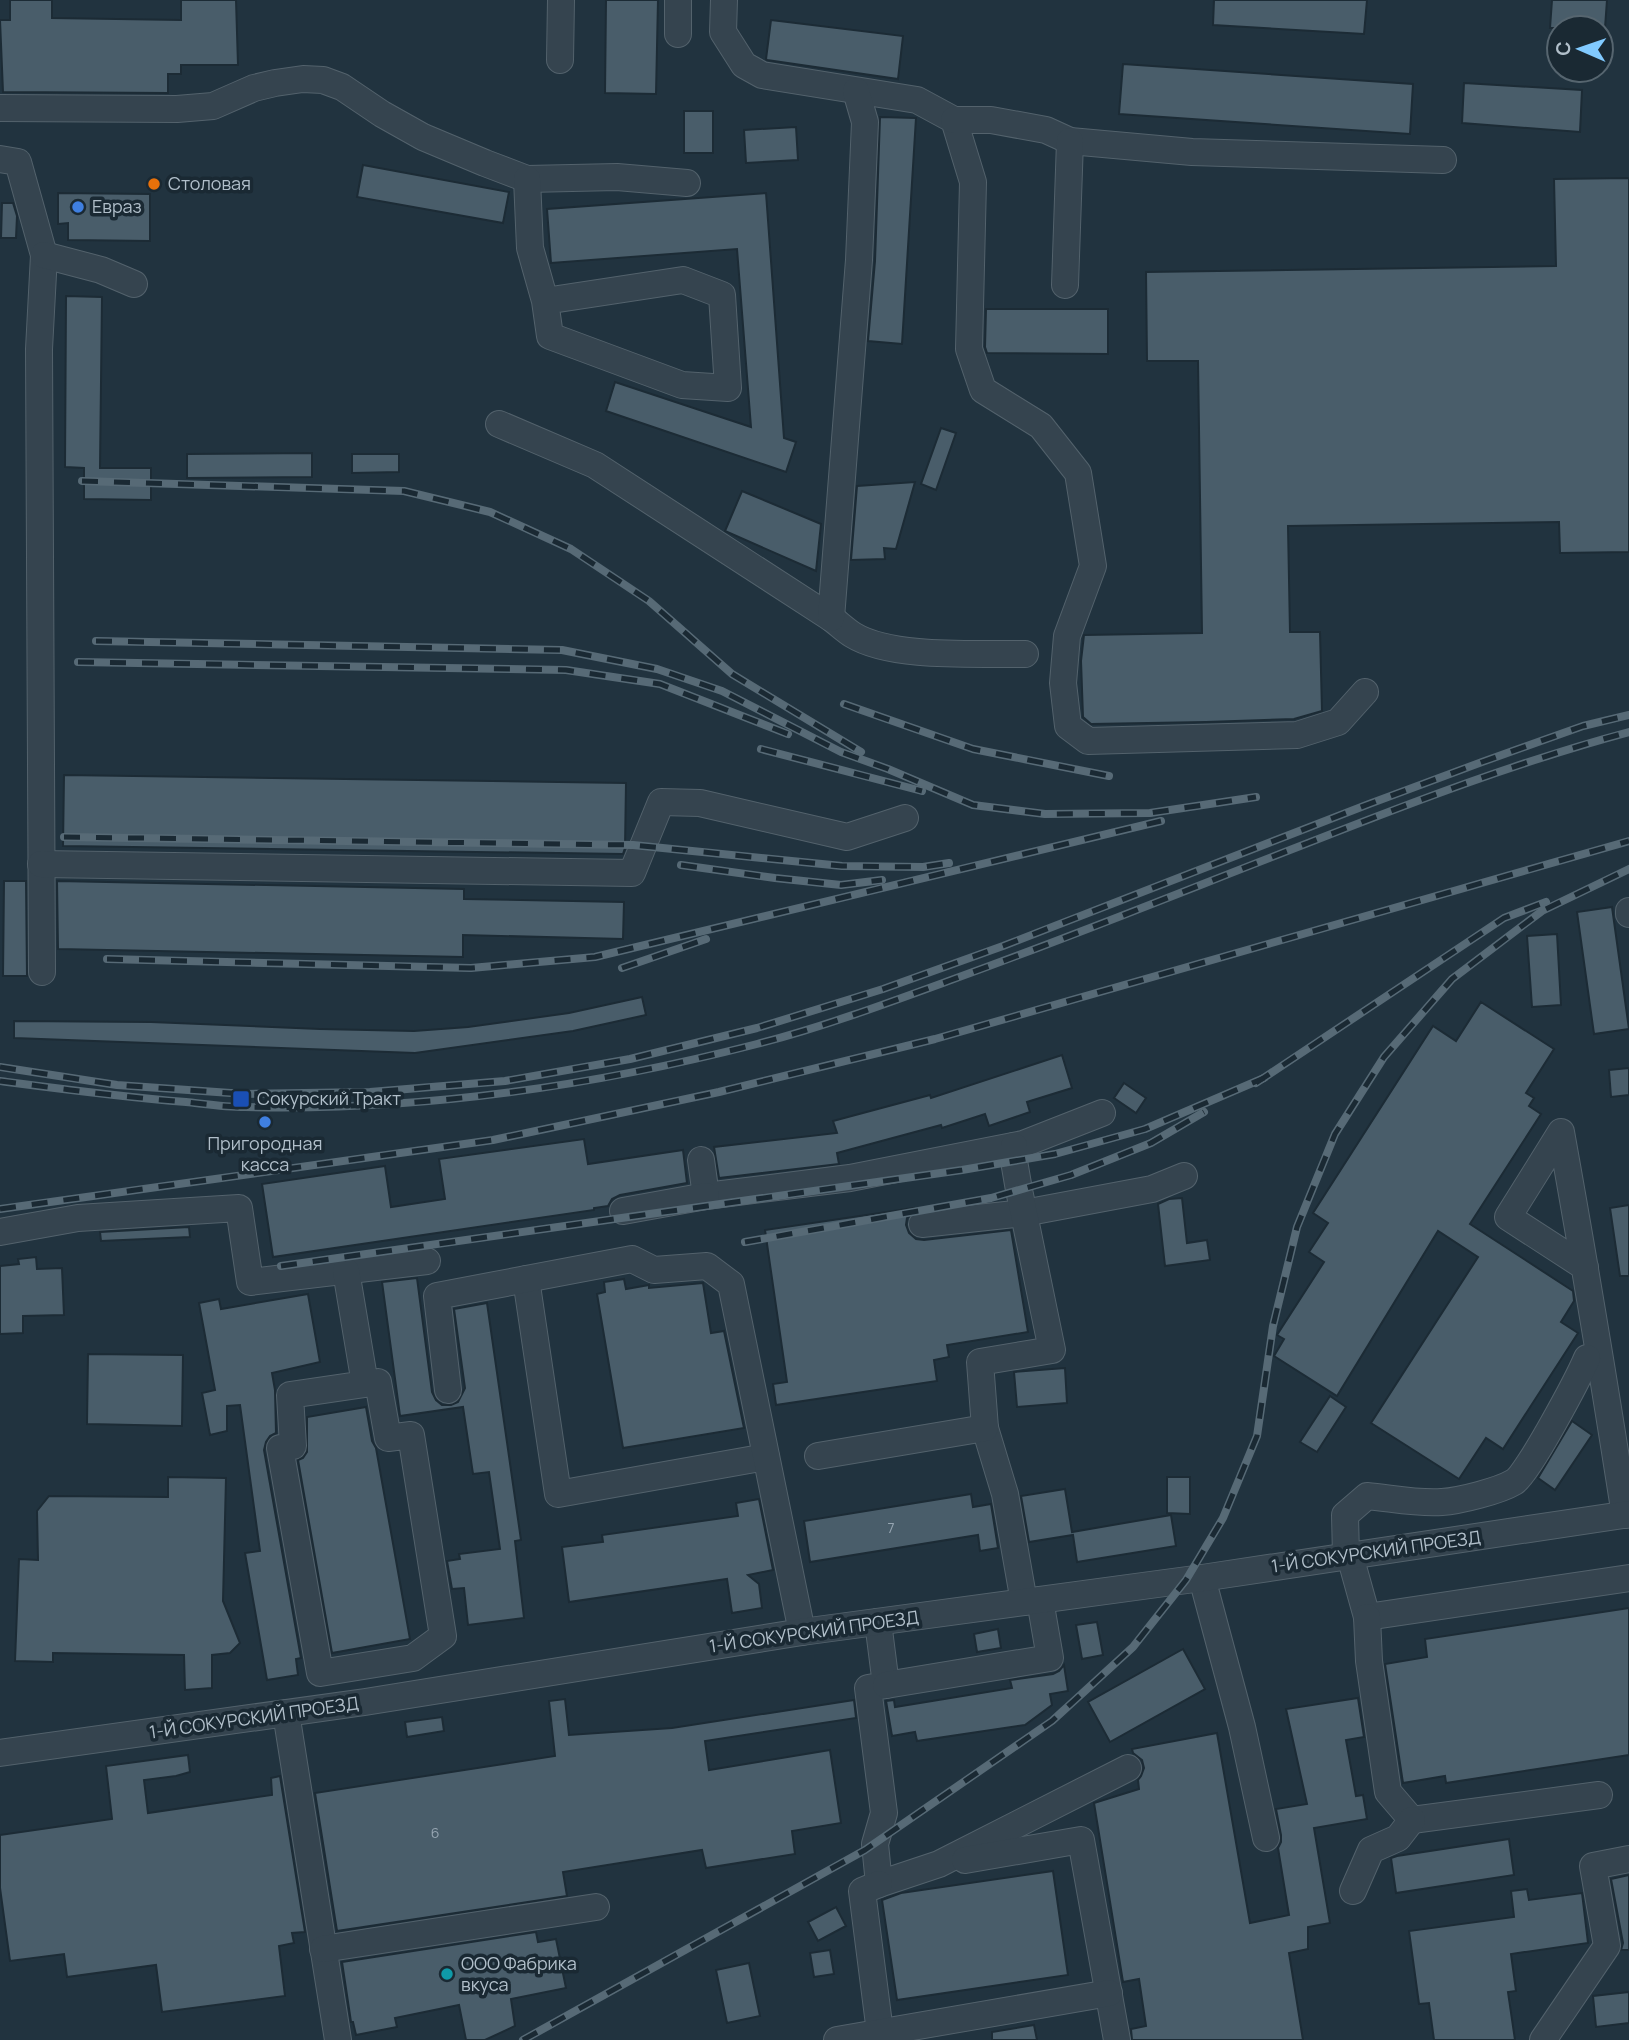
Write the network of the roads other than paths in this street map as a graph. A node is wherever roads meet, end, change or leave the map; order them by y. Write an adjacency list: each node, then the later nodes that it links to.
1 (561, 0): 5 (street)
2 (678, 0): 4 (street)
3 (724, 0): 6 (street)
4 (678, 34)
5 (560, 61)
6 (856, 91): 8 (street); 19 (street)
7 (0, 108): 12 (street)
8 (954, 120): 9 (street); 21 (street)
9 (1070, 141): 11 (street); 16 (street)
10 (0, 159): 14 (street)
11 (1443, 160)
12 (527, 179): 13 (street); 17 (street)
13 (687, 183)
14 (44, 255): 15 (street); 23 (street)
15 (134, 284)
16 (1065, 285)
17 (545, 301): 17 (street)
18 (499, 424): 19 (street)
19 (831, 618): 20 (street)
20 (1025, 654)
21 (1365, 692)
22 (905, 818): 23 (street)
23 (41, 864): 24 (street)
24 (42, 972)
25 (1102, 1112): 26 (street)
26 (1014, 1146): 29 (street); 31 (street)
27 (701, 1160): 29 (street)
28 (1184, 1176): 31 (street)
29 (706, 1196): 30 (street)
30 (622, 1211)
31 (1024, 1213): 32 (street); 41 (street)
32 (922, 1224)
33 (0, 1233): 36 (street)
34 (427, 1261): 36 (street)
35 (1586, 1267): 44 (street)
36 (346, 1271): 39 (street)
37 (526, 1279): 40 (street); 43 (street); 43 (street)
38 (1587, 1358): 45 (street)
39 (365, 1384): 39 (street)
40 (448, 1390)
41 (985, 1428): 42 (street); 48 (street)
42 (818, 1456)
43 (766, 1457): 51 (street)
44 (1627, 1514): 45 (street, 1-Й СОКУРСКИЙ ПРОЕЗД)
45 (1348, 1556): 46 (street, 1-Й СОКУРСКИЙ ПРОЕЗД); 49 (street)
46 (1202, 1578): 48 (street, 1-Й СОКУРСКИЙ ПРОЕЗД); 58 (street)
47 (1629, 1578): 49 (street)
48 (1032, 1601): 50 (street, 1-Й СОКУРСКИЙ ПРОЕЗД); 52 (street)
49 (1367, 1617): 57 (street)
50 (878, 1622): 51 (street, 1-Й СОКУРСКИЙ ПРОЕЗД); 52 (street)
51 (802, 1632): 53 (street, 1-Й СОКУРСКИЙ ПРОЕЗД)
52 (886, 1685): 61 (street)
53 (286, 1713): 54 (street, 1-Й СОКУРСКИЙ ПРОЕЗД); 64 (street)
54 (0, 1753)
55 (1128, 1768): 60 (street)
56 (1599, 1795): 57 (street)
57 (1412, 1819): 62 (street)
58 (1266, 1839)
59 (1629, 1859): 70 (street)
60 (939, 1864): 61 (street); 65 (street)
61 (879, 1884): 66 (street)
62 (1353, 1891)
63 (596, 1907): 64 (street)
64 (323, 1950): 67 (street)
65 (1108, 1993): 66 (street); 69 (street)
66 (881, 2037): 68 (street)
67 (338, 2040)
68 (837, 2040)
69 (1117, 2040)
70 (1543, 2040)

